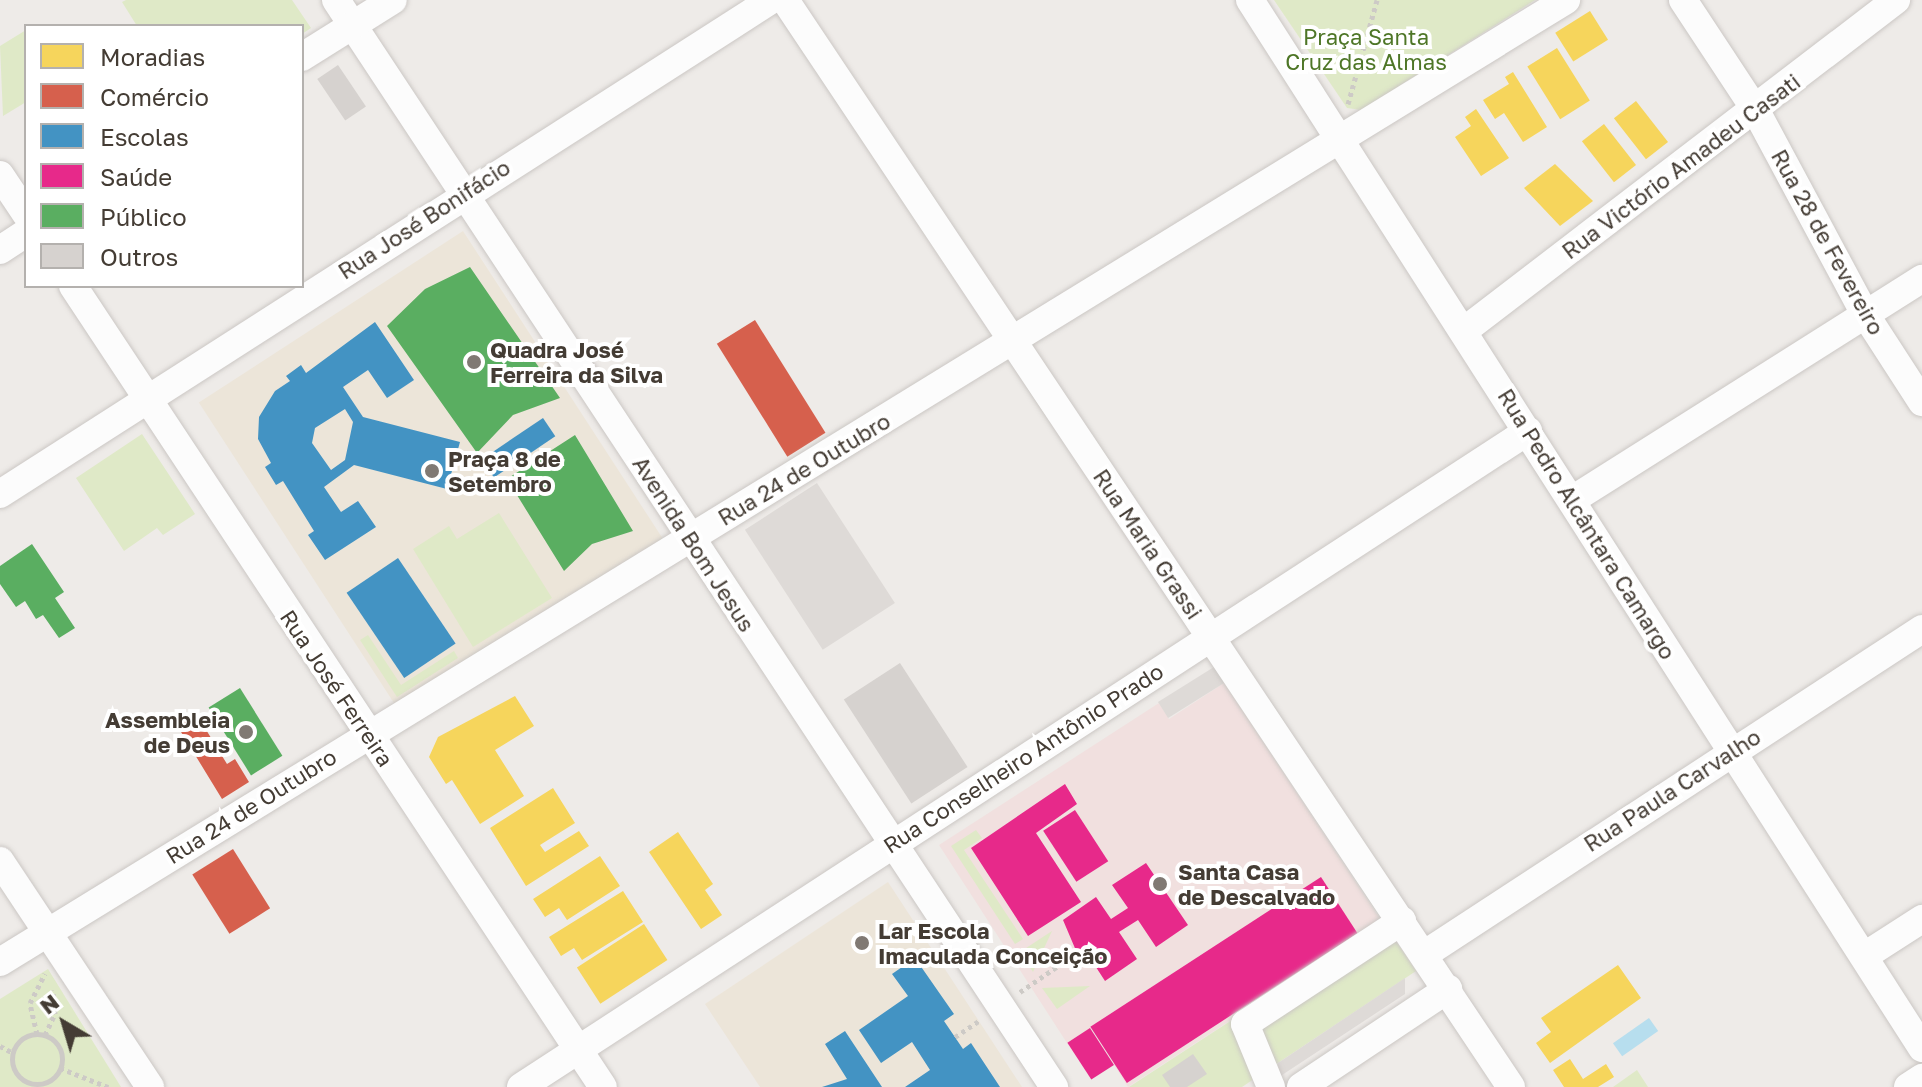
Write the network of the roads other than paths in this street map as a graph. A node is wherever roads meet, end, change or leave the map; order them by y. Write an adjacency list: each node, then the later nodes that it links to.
1 (336, 0): 9 (street, Avenida Bom Jesus)
2 (393, 0): 9 (street)
3 (771, 0): 14 (street, Rua José Bonifácio)
4 (785, 0): 22 (street, Rua Maria Grassi)
5 (1250, 0): 12 (street, Rua Pedro Alcântara Camargo)
6 (1566, 0): 12 (street, Rua 24 de Outubro)
7 (1683, 0): 11 (street, Rua 28 de Fevereiro)
8 (1896, 0): 11 (street, Rua Victório Amadeu Casati)
9 (352, 25): 10 (street); 14 (street, Avenida Bom Jesus)
10 (304, 56)
11 (1755, 109): 20 (street, Rua 28 de Fevereiro); 21 (street, Rua Victório Amadeu Casati)
12 (1341, 140): 21 (street, Rua Pedro Alcântara Camargo); 22 (street, Rua 24 de Outubro)
13 (0, 175): 15 (street)
14 (464, 193): 23 (street, Rua José Bonifácio); 28 (street, Avenida Bom Jesus)
15 (24, 211)
16 (24, 234): 17 (street)
17 (0, 250)
18 (1922, 279): 20 (street)
19 (74, 288): 23 (street, Rua José Ferreira)
20 (1865, 314): 24 (street, Rua 28 de Fevereiro); 27 (street)
21 (1465, 330): 25 (street, Rua Pedro Alcântara Camargo)
22 (1012, 343): 28 (street, Rua 24 de Outubro); 30 (street, Rua Maria Grassi)
23 (148, 400): 26 (street, Rua José Bonifácio); 31 (street, Rua José Ferreira)
24 (1922, 402)
25 (1528, 431): 27 (street, Rua Pedro Alcântara Camargo); 30 (street, Rua Conselheiro Antônio Prado)
26 (0, 494)
27 (1572, 500): 32 (street, Rua Pedro Alcântara Camargo)
28 (690, 537): 31 (street, Rua 24 de Outubro); 33 (street, Avenida Bom Jesus)
29 (1922, 629): 32 (street, Rua Paula Carvalho)
30 (1211, 637): 33 (street, Rua Conselheiro Antônio Prado); 36 (street, Rua Maria Grassi)
31 (367, 734): 37 (street, Rua 24 de Outubro); 43 (street, Rua José Ferreira)
32 (1730, 750): 38 (street, Rua Paula Carvalho); 39 (street, Rua Pedro Alcântara Camargo)
33 (891, 843): 43 (street, Rua Conselheiro Antônio Prado); 48 (street, Avenida Bom Jesus)
34 (0, 861): 37 (street)
35 (1922, 919): 39 (street)
36 (1402, 921): 38 (street, Rua Maria Grassi); 49 (street)
37 (47, 932): 40 (street, Rua 24 de Outubro); 45 (street)
38 (1425, 954): 41 (street, Rua Maria Grassi)
39 (1866, 955): 42 (street, Rua Pedro Alcântara Camargo)
40 (0, 962)
41 (1448, 989): 50 (street); 51 (street, Rua Maria Grassi)
42 (1922, 1048)
43 (579, 1049): 46 (street, Rua Conselheiro Antônio Prado); 47 (street, Rua José Ferreira)
44 (1922, 1078): 52 (street)
45 (150, 1087)
46 (521, 1087)
47 (603, 1087)
48 (1054, 1087)
49 (1271, 1087)
50 (1301, 1087)
51 (1511, 1087)
52 (1908, 1087)

